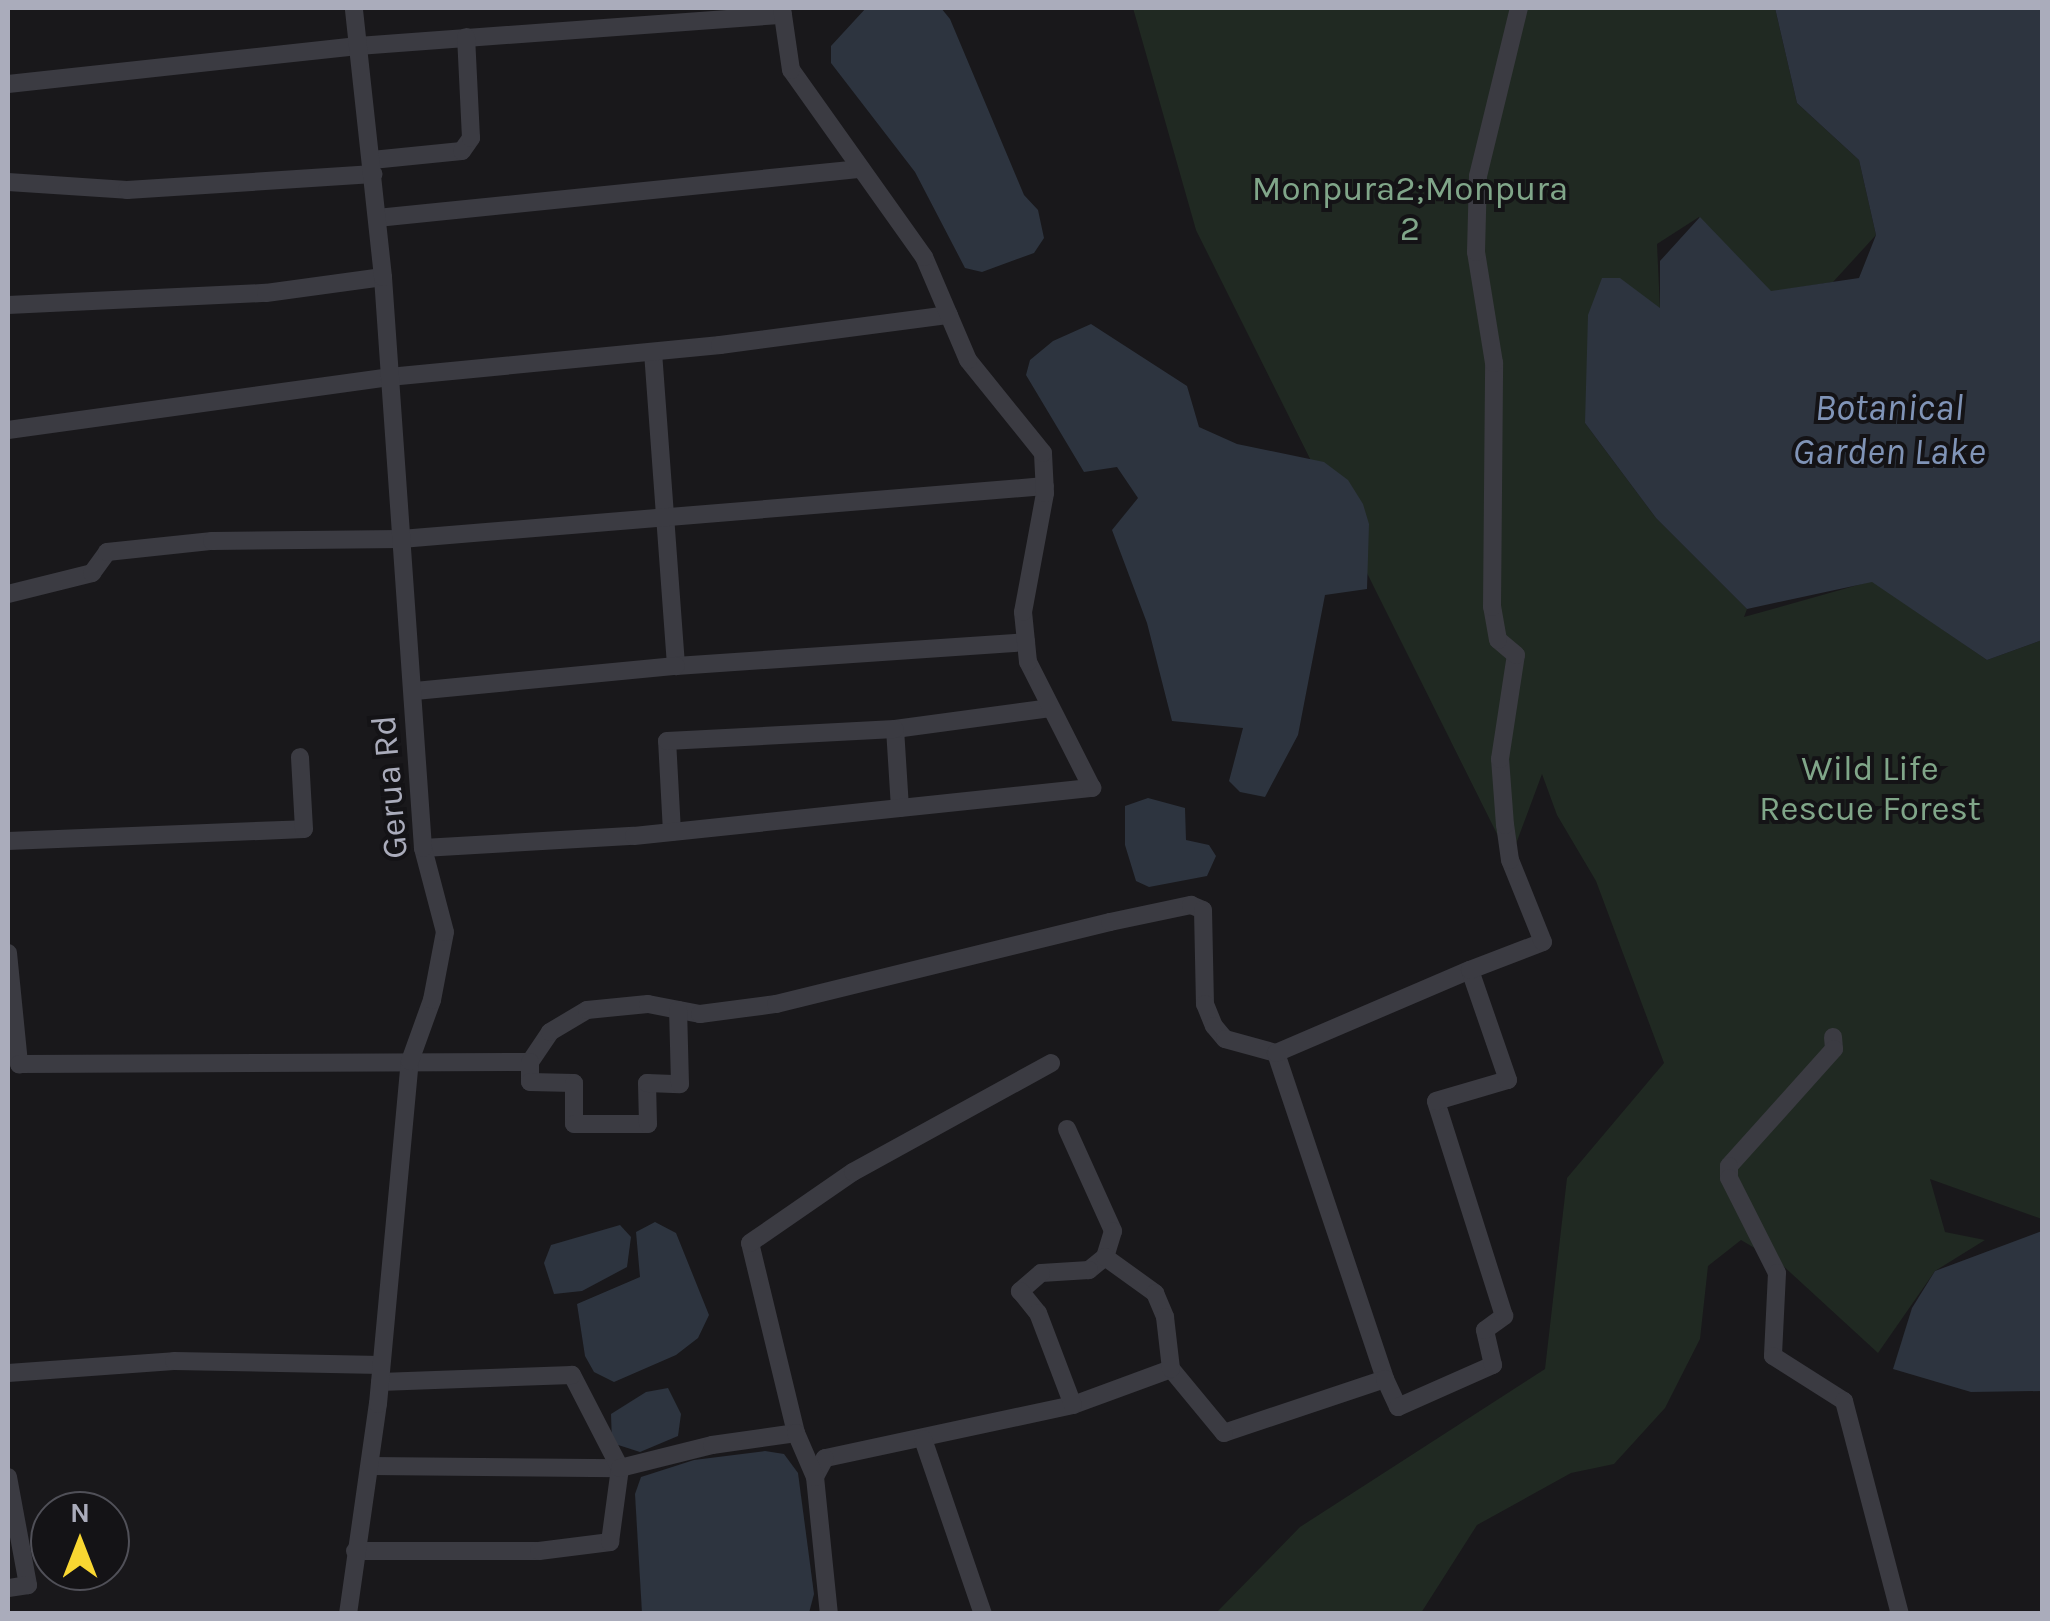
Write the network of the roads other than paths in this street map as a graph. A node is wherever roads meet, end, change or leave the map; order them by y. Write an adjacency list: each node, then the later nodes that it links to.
1 (354, 8): 5 (street, Gerua Rd)
2 (1519, 8): 32 (street)
3 (782, 11): 4 (street); 8 (street)
4 (466, 38): 5 (street); 7 (street)
5 (358, 46): 6 (street); 7 (street, Gerua Rd)
6 (8, 84)
7 (373, 168): 9 (street); 10 (street, Gerua Rd)
8 (861, 169): 10 (street); 13 (street)
9 (8, 182)
10 (378, 218): 11 (street, Gerua Rd)
11 (383, 277): 12 (street); 15 (street, Gerua Rd)
12 (8, 305)
13 (949, 315): 14 (street); 17 (street)
14 (653, 352): 15 (street); 18 (street)
15 (389, 377): 16 (street); 19 (street, Gerua Rd)
16 (8, 430)
17 (1045, 486): 18 (street); 21 (street)
18 (667, 516): 19 (street); 22 (street)
19 (400, 539): 20 (street); 23 (street, Gerua Rd)
20 (8, 594)
21 (1026, 642): 22 (street); 24 (street)
22 (676, 666): 23 (street)
23 (415, 691): 30 (street, Gerua Rd)
24 (1051, 708): 25 (street); 27 (street)
25 (894, 728): 27 (street); 28 (street)
26 (300, 758): 29 (street)
27 (900, 808): 28 (street)
28 (672, 832): 30 (street)
29 (8, 841)
30 (423, 848): 36 (street, Gerua Rd)
31 (8, 953): 39 (street)
32 (1470, 970): 35 (street); 45 (street)
33 (678, 1010): 35 (street); 37 (street); 37 (street)
34 (1833, 1036): 58 (street)
35 (1276, 1053): 45 (street)
36 (410, 1060): 37 (street); 39 (street); 44 (street, Gerua Rd)
37 (530, 1062)
38 (1051, 1064): 47 (street)
39 (14, 1066)
40 (1067, 1129): 41 (street)
41 (1106, 1257): 42 (street); 46 (street)
42 (1171, 1368): 45 (street); 46 (street)
43 (8, 1372): 44 (street)
44 (380, 1373): 49 (street, Gerua Rd); 50 (street)
45 (1386, 1380)
46 (1073, 1405): 48 (street)
47 (796, 1434): 50 (street); 52 (street)
48 (922, 1439): 52 (street); 57 (street)
49 (370, 1466): 50 (street); 53 (street, Gerua Rd)
50 (620, 1468): 53 (street)
51 (8, 1477): 54 (street)
52 (815, 1477): 55 (street)
53 (355, 1551): 56 (street, Gerua Rd)
54 (8, 1588)
55 (832, 1610)
56 (348, 1614)
57 (983, 1614)
58 (1900, 1614)

